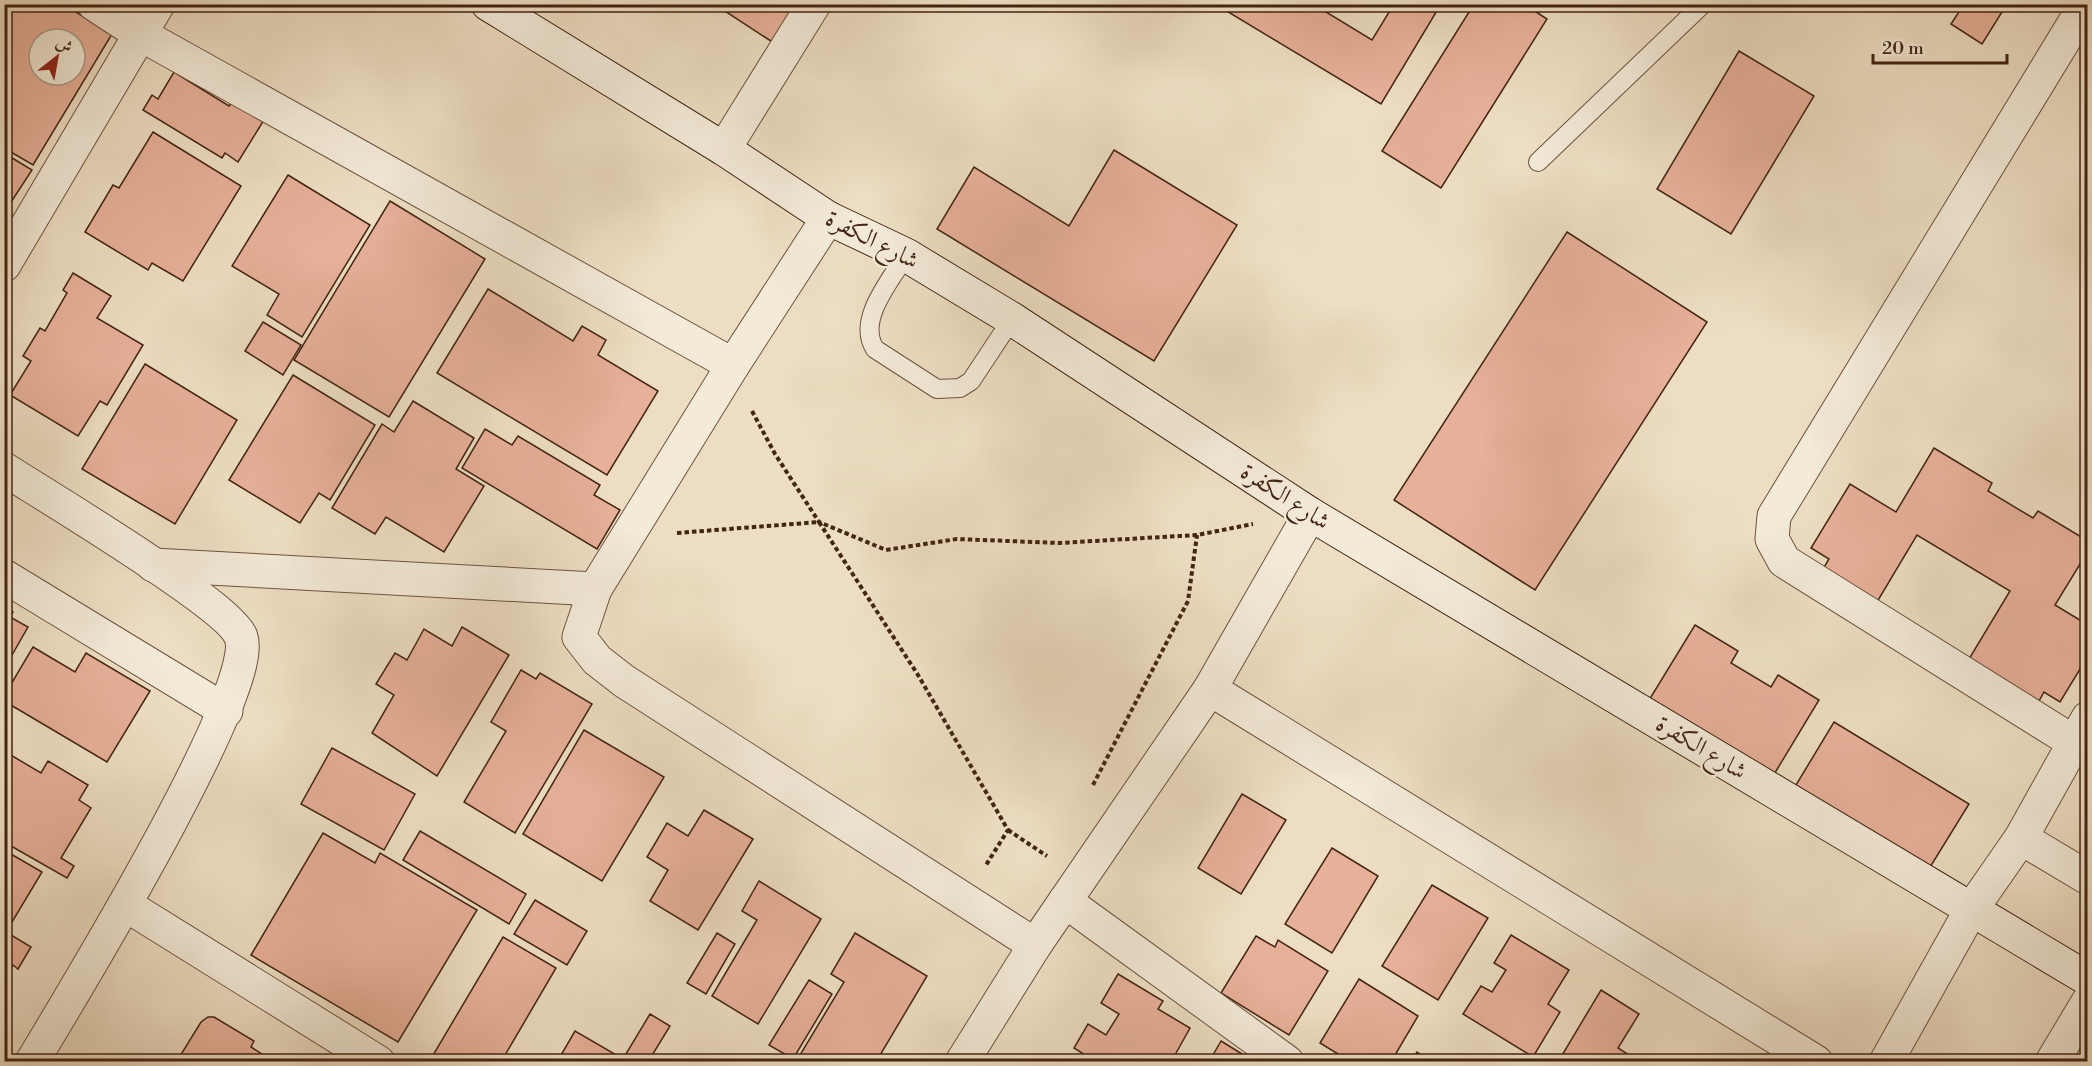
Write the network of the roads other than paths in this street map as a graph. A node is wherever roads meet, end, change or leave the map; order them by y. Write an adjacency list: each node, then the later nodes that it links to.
1 (94, 4): 7 (street)
2 (158, 4): 7 (street)
3 (488, 4): 8 (street, شارع الكفرة)
4 (814, 4): 8 (street)
5 (1703, 4): 9 (lane)
6 (2086, 4): 22 (street)
7 (140, 34): 12 (street); 14 (street)
8 (724, 149): 10 (street, شارع الكفرة)
9 (1538, 162)
10 (828, 218): 11 (street, شارع الكفرة); 14 (street)
11 (906, 255): 13 (street, شارع الكفرة); 13 (lane)
12 (4, 265)
13 (1012, 319): 16 (street, شارع الكفرة)
14 (733, 365): 19 (street)
15 (4, 469): 17 (street)
16 (1310, 514): 20 (street); 27 (street, شارع الكفرة)
17 (153, 565): 19 (street); 21 (street)
18 (4, 576): 21 (street)
19 (595, 589): 28 (street)
20 (1210, 689): 25 (street); 35 (street)
21 (226, 711): 26 (street)
22 (2080, 730): 23 (street)
23 (2020, 838): 24 (street); 27 (street)
24 (2088, 878)
25 (1065, 901): 28 (street); 34 (street)
26 (126, 905): 31 (street); 32 (street)
27 (1971, 910): 29 (street, شارع الكفرة); 36 (street)
28 (1035, 945): 33 (street)
29 (2088, 979)
30 (2088, 1002): 37 (street)
31 (32, 1062)
32 (378, 1062)
33 (962, 1062)
34 (1287, 1062)
35 (1816, 1062)
36 (1886, 1062)
37 (2052, 1062)

